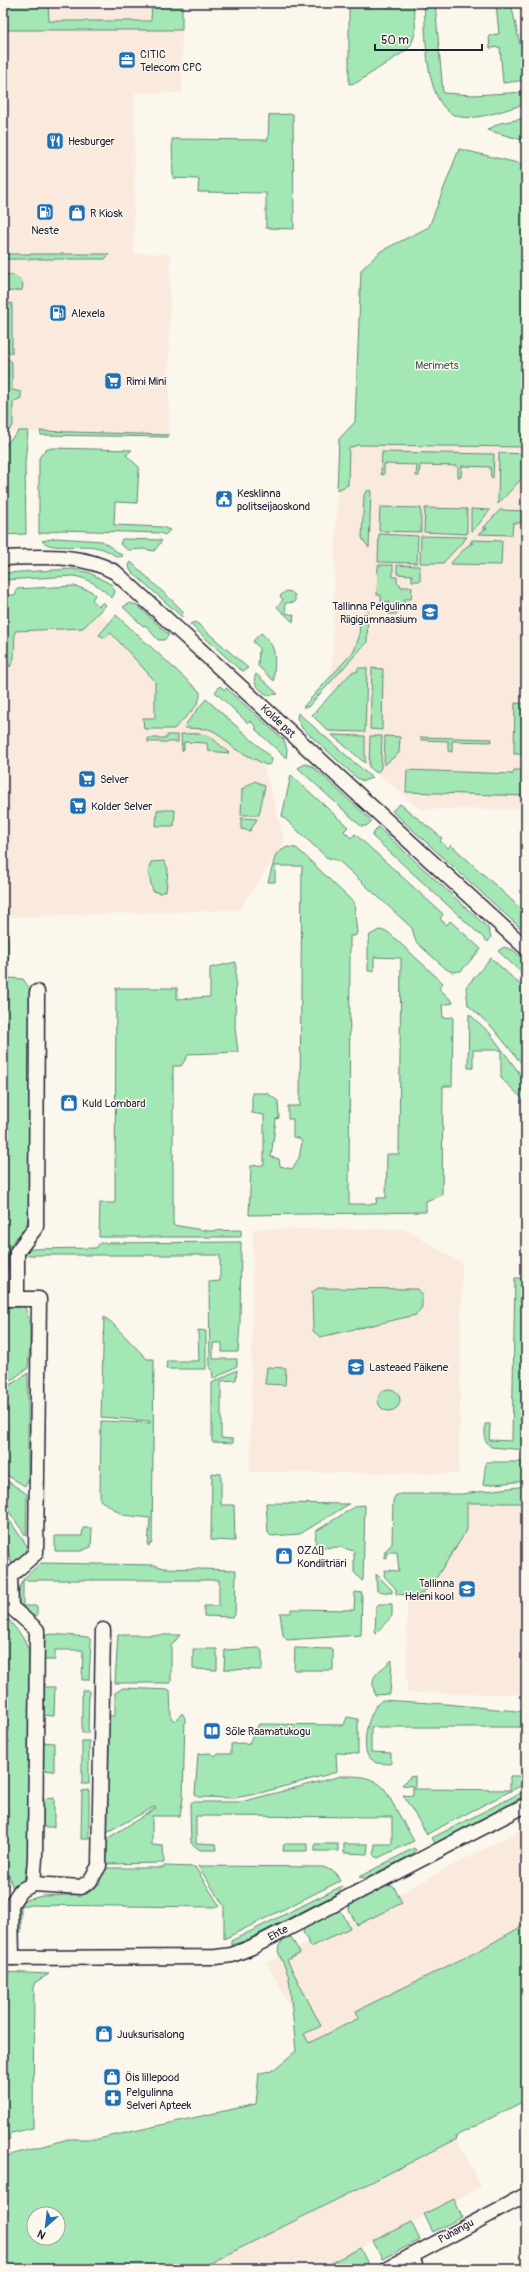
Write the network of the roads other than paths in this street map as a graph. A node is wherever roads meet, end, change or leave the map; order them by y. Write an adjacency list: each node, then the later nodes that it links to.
1 (3, 558): 2 (street, Kolde pst)
2 (526, 948)
3 (38, 992): 4 (street)
4 (10, 1299): 7 (street)
5 (103, 1630): 7 (street)
6 (526, 1805): 8 (street, Ehte)
7 (33, 1884): 8 (street)
8 (7, 1958)
9 (526, 2195): 10 (street, Puhangu)
10 (411, 2256): 11 (street, Puhangu); 12 (street)
11 (386, 2269)
12 (417, 2269)

